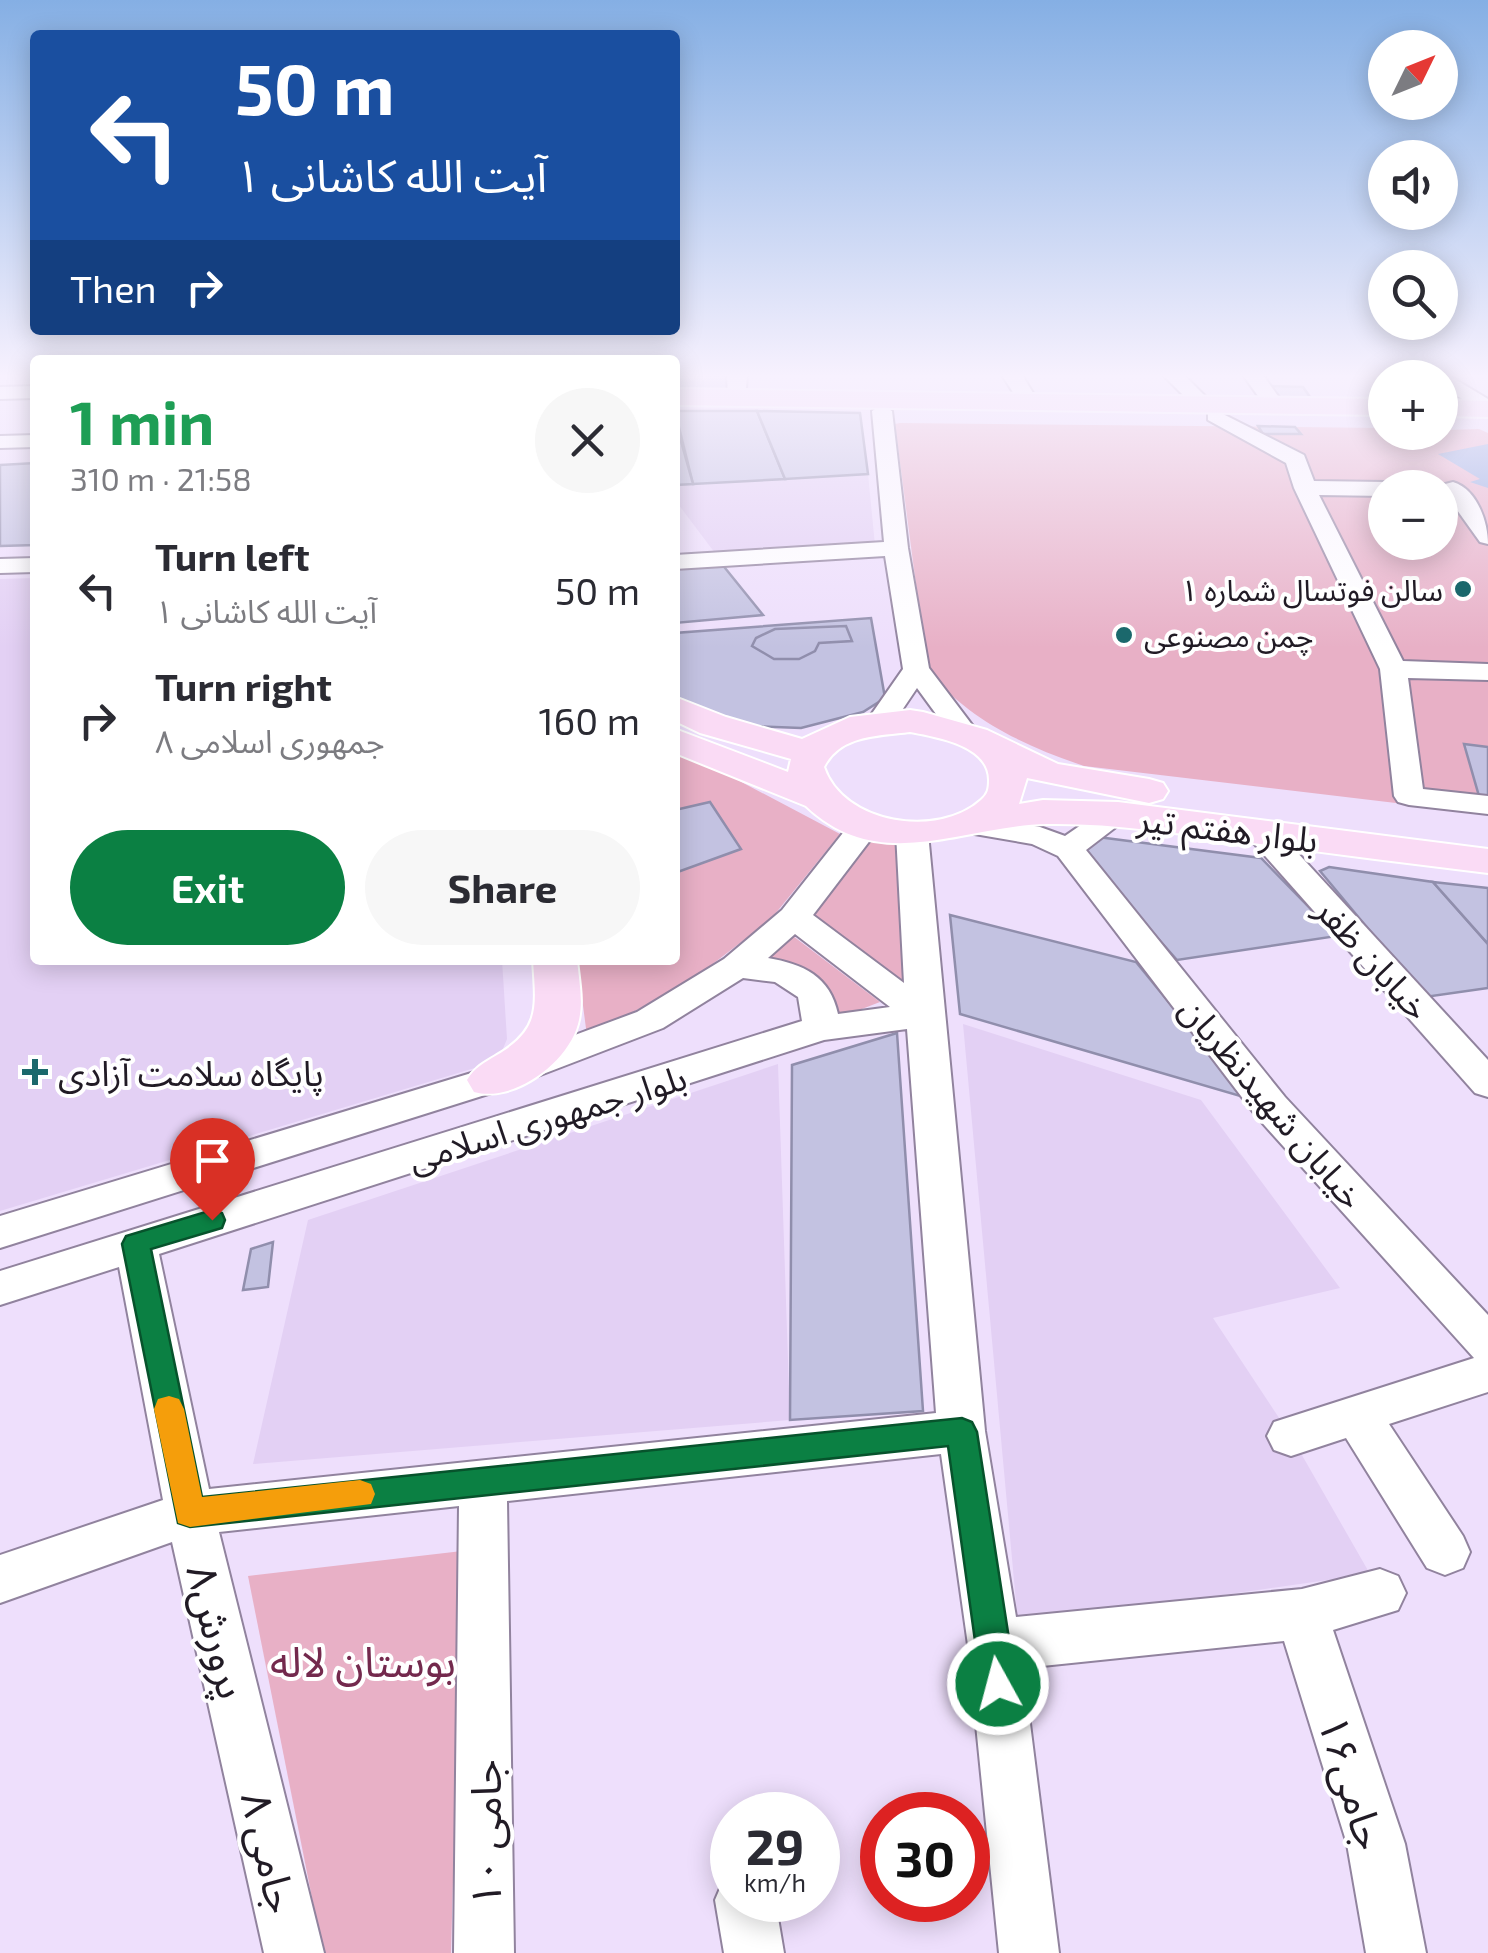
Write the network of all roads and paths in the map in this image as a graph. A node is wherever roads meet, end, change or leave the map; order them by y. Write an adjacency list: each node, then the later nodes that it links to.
1 (888, 466): 7 (street)
2 (1298, 466): 3 (street)
3 (1305, 488): 4 (street); 14 (street)
4 (1368, 488)
5 (1458, 495): 6 (street)
6 (1488, 537)
7 (896, 548): 10 (street); 13 (street)
8 (30, 553): 9 (street)
9 (0, 554)
10 (680, 562)
11 (30, 565): 12 (street)
12 (0, 566)
13 (916, 669): 17 (street); 18 (street)
14 (1393, 669): 15 (street); 23 (street)
15 (1488, 672)
16 (680, 710): 20 (main road)
17 (880, 722): 18 (main road, بلوار هفتم تیر); 20 (main road)
18 (977, 741): 22 (main road, بلوار هفتم تیر); 24 (main road)
19 (680, 742): 21 (main road)
20 (811, 753): 21 (main road)
21 (813, 796): 25 (main road)
22 (1105, 804): 24 (main road, بلوار هفتم تیر); 26 (main road, بلوار هفتم تیر); 28 (main road, بلوار هفتم تیر); 29 (street)
23 (1488, 805)
24 (968, 824): 27 (main road, بلوار هفتم تیر); 29 (street)
25 (864, 826): 27 (main road, بلوار هفتم تیر); 31 (street, بلوار جمهوری اسلامی)
26 (1261, 832): 30 (main road, بلوار هفتم تیر); 37 (street, خیابان ظفر)
27 (912, 833): 34 (street)
28 (1488, 836)
29 (1069, 849): 41 (street, خیابان شهیدنظریان)
30 (1488, 861)
31 (794, 917): 33 (street, بلوار جمهوری اسلامی); 34 (street)
32 (556, 965): 36 (main road)
33 (736, 967): 35 (street); 36 (street, بلوار جمهوری اسلامی)
34 (924, 1014): 35 (street, بلوار جمهوری اسلامی); 44 (street)
35 (820, 1028): 39 (street, بلوار جمهوری اسلامی)
36 (491, 1080): 38 (street, بلوار جمهوری اسلامی)
37 (1488, 1084)
38 (0, 1232)
39 (136, 1244): 40 (street, بلوار جمهوری اسلامی); 47 (street, پرورش۸)
40 (0, 1288)
41 (1488, 1345)
42 (1488, 1373): 43 (street)
43 (1357, 1415): 45 (street); 48 (street)
44 (962, 1432): 46 (street); 52 (street)
45 (1291, 1436)
46 (483, 1480): 47 (street); 56 (street, جامی ۱۰)
47 (190, 1513): 49 (street); 53 (street, پرورش۸)
48 (1446, 1552)
49 (0, 1579)
50 (1380, 1593): 51 (street)
51 (1302, 1614): 52 (street); 59 (street, جامی۱۶)
52 (994, 1645): 58 (street)
53 (248, 1750): 55 (street, جامی ۸)
54 (749, 1922): 57 (street)
55 (294, 1953)
56 (484, 1953)
57 (754, 1953)
58 (1029, 1953)
59 (1396, 1953)

